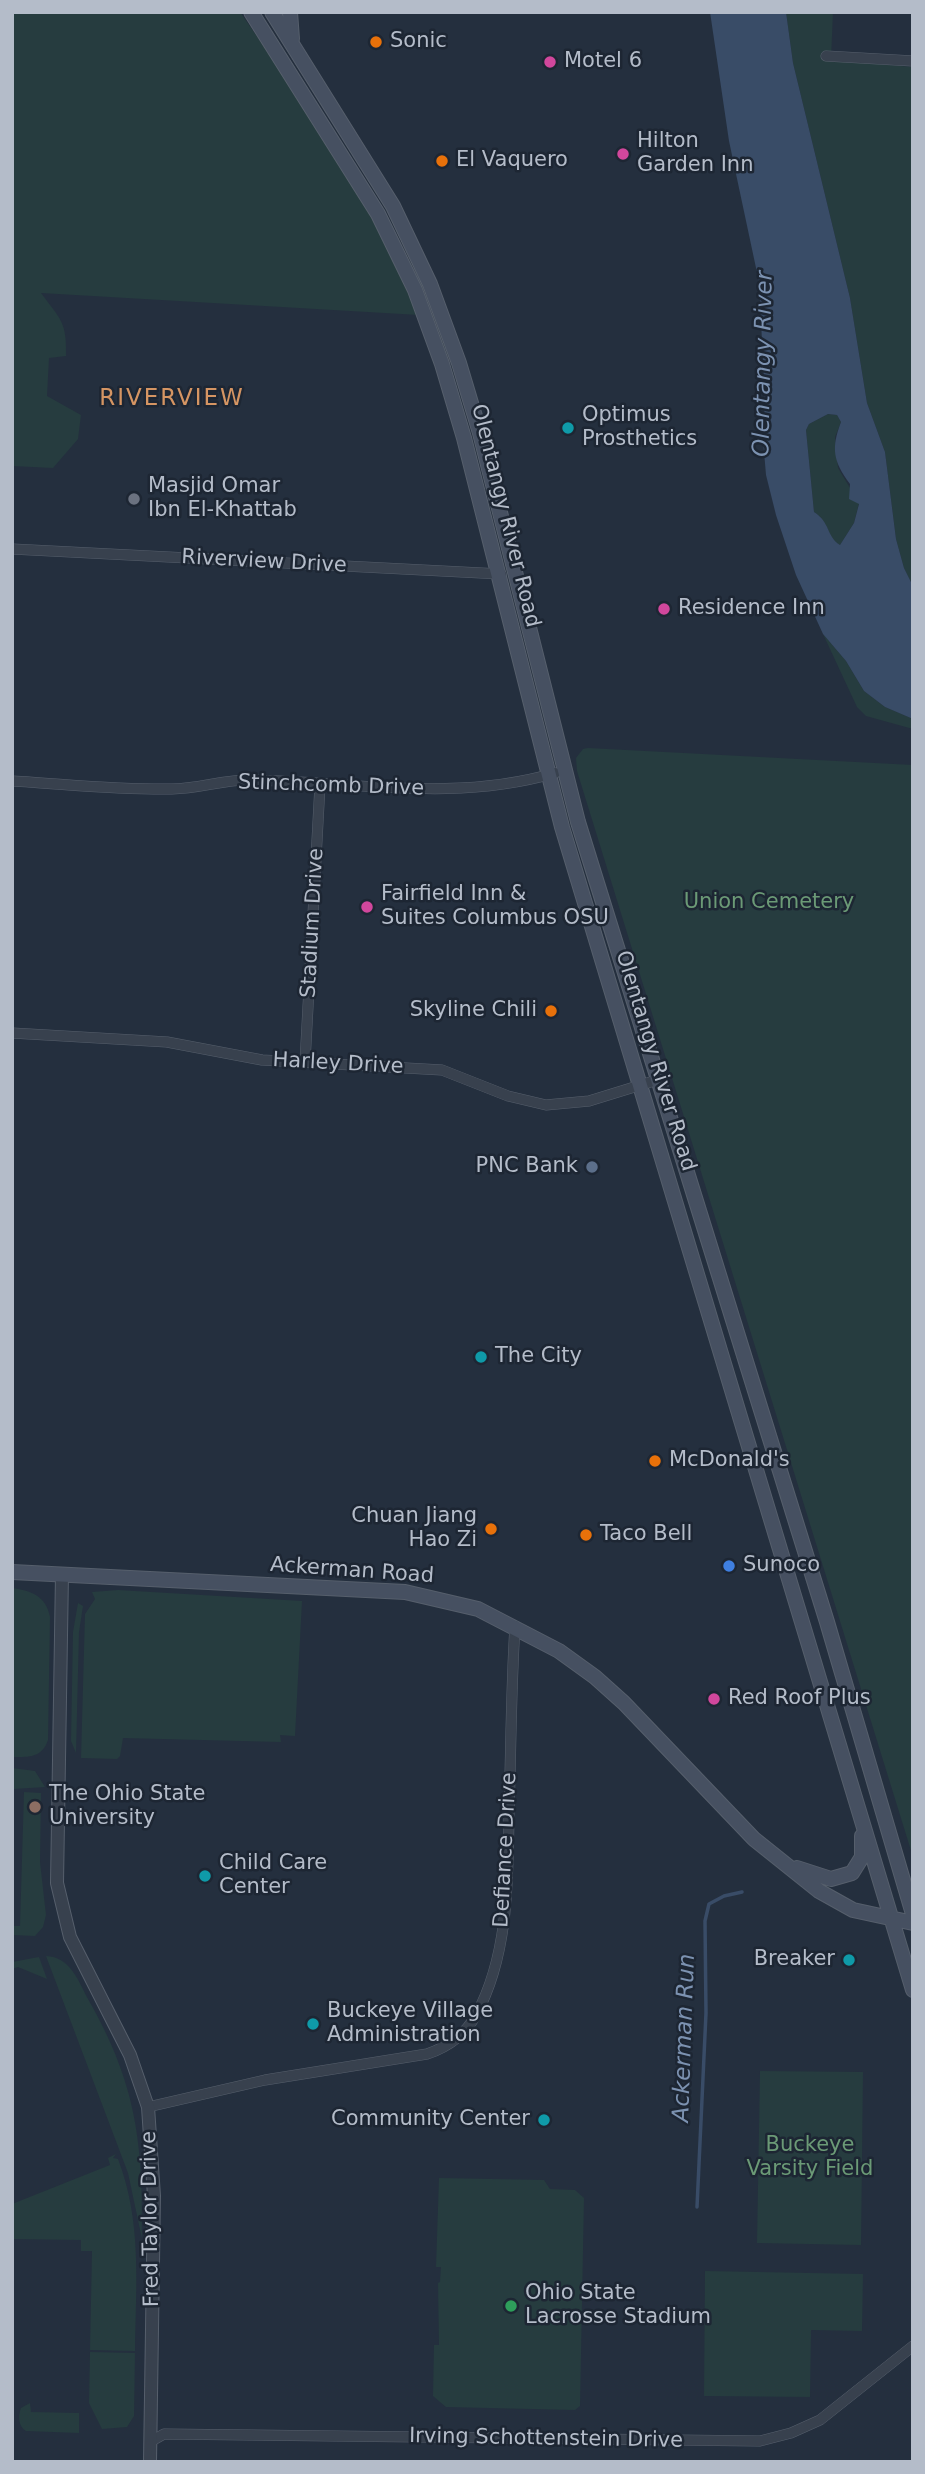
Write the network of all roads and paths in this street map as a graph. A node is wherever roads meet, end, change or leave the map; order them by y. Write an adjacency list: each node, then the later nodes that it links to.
1 (251, 12): 8 (main road, Olentangy River Road)
2 (272, 12): 4 (main road, Olentangy River Road)
3 (290, 12): 4 (main road)
4 (296, 50): 9 (main road, Olentangy River Road)
5 (826, 56): 6 (street)
6 (913, 61)
7 (12, 549): 8 (street, Riverview Drive)
8 (498, 574): 9 (street, Riverview Drive); 11 (main road, Olentangy River Road)
9 (516, 575): 10 (main road, Olentangy River Road)
10 (565, 770): 11 (street, Stinchcomb Drive); 16 (main road, Olentangy River Road)
11 (549, 775): 13 (street, Stinchcomb Drive); 17 (main road, Olentangy River Road)
12 (12, 781): 13 (street, Stinchcomb Drive)
13 (320, 785): 15 (street, Stadium Drive)
14 (12, 1033): 15 (street, Harley Drive)
15 (305, 1062): 17 (street, Harley Drive)
16 (657, 1080): 17 (street, Harley Drive); 23 (main road, Olentangy River Road)
17 (640, 1084): 21 (main road, Olentangy River Road)
18 (12, 1572): 19 (main road, Ackerman Road)
19 (62, 1574): 20 (main road, Ackerman Road); 29 (street, Fred Taylor Drive)
20 (515, 1626): 22 (main road, Ackerman Road); 29 (street, Defiance Drive)
21 (860, 1813): 22 (main road); 26 (main road, Olentangy River Road)
22 (780, 1862): 26 (main road, Ackerman Road)
23 (900, 1869): 24 (main road); 25 (main road, Olentangy River Road)
24 (913, 1891)
25 (913, 1914)
26 (891, 1920): 27 (main road, Ackerman Road); 28 (main road, Olentangy River Road)
27 (913, 1923)
28 (913, 1990)
29 (148, 2107): 31 (street, Fred Taylor Drive)
30 (913, 2346): 31 (street, Irving Schottenstein Drive)
31 (150, 2442): 32 (street, Fred Taylor Drive)
32 (150, 2462)

